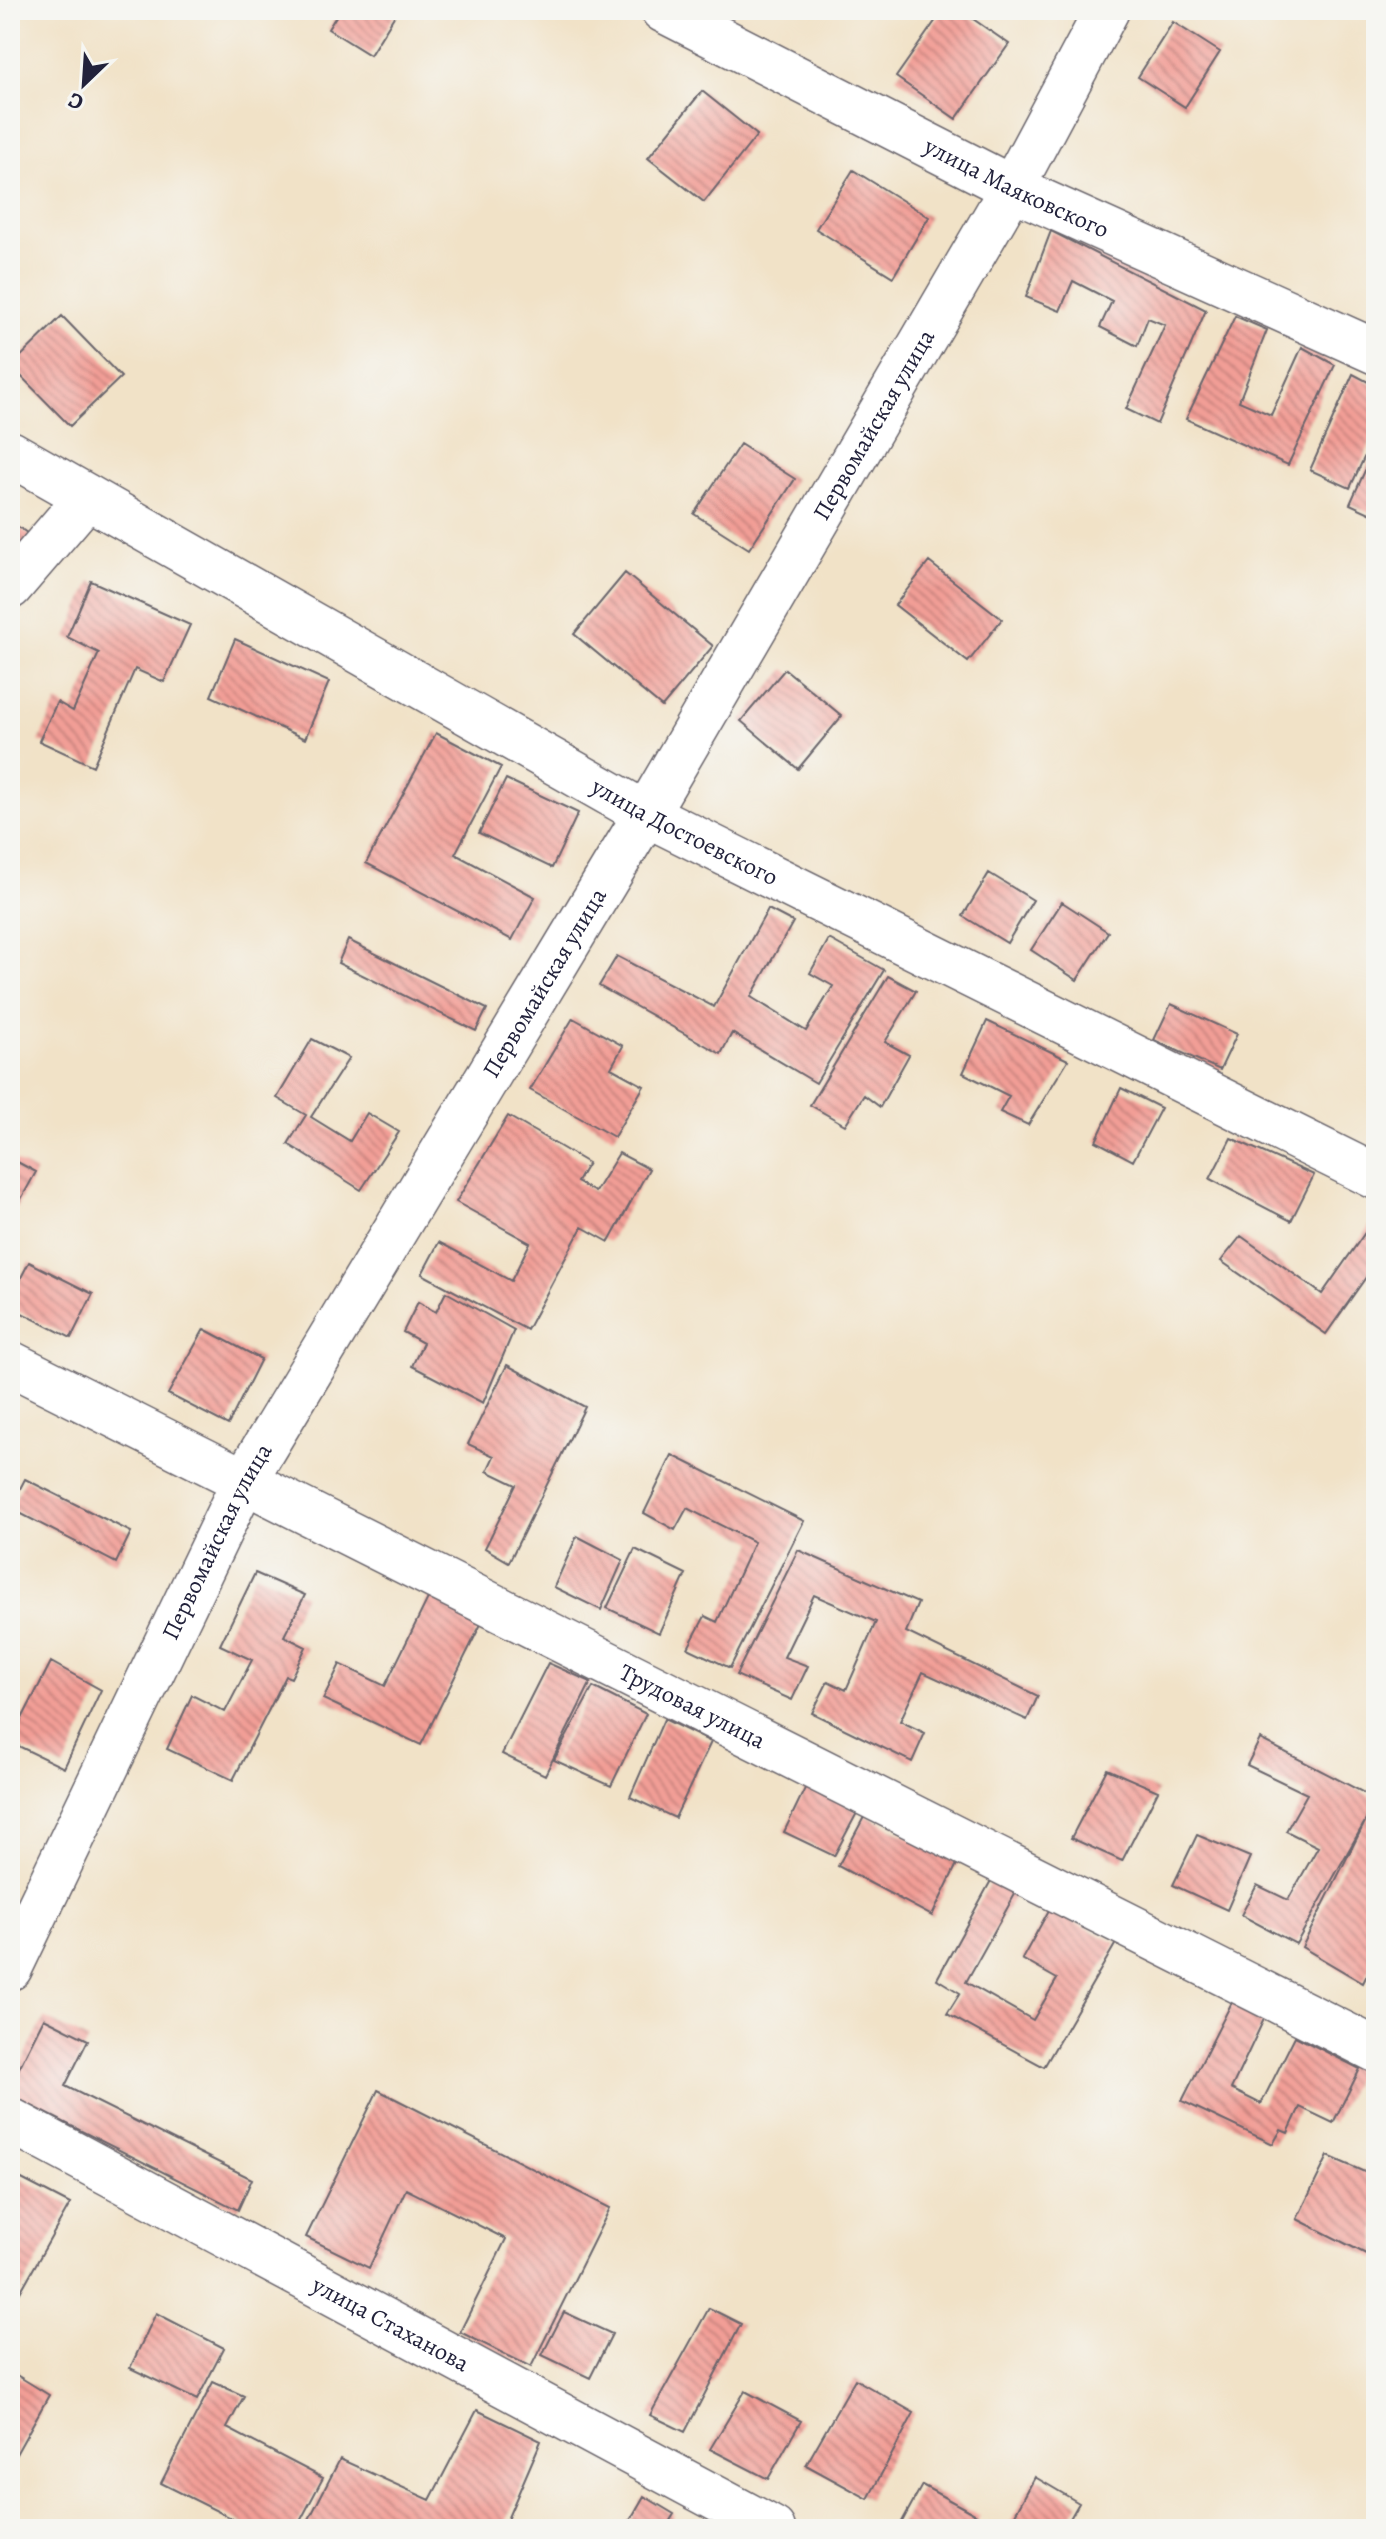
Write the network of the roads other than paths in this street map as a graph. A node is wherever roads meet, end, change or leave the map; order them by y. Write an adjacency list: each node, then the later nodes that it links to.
1 (663, 10): 3 (street, улица Маяковского)
2 (1107, 10): 3 (street, Первомайская улица)
3 (1012, 188): 4 (street, улица Маяковского); 8 (street, Первомайская улица)
4 (1376, 352)
5 (10, 453): 6 (street, улица Достоевского)
6 (87, 497): 7 (street); 8 (street, улица Достоевского)
7 (10, 587)
8 (646, 814): 9 (street, улица Достоевского); 11 (street, Первомайская улица)
9 (1376, 1177)
10 (10, 1363): 11 (street, Трудовая улица)
11 (243, 1483): 12 (street, Первомайская улица); 13 (street, Трудовая улица)
12 (10, 1968)
13 (1376, 2050)
14 (10, 2120): 15 (street, улица Стаханова)
15 (773, 2529)

